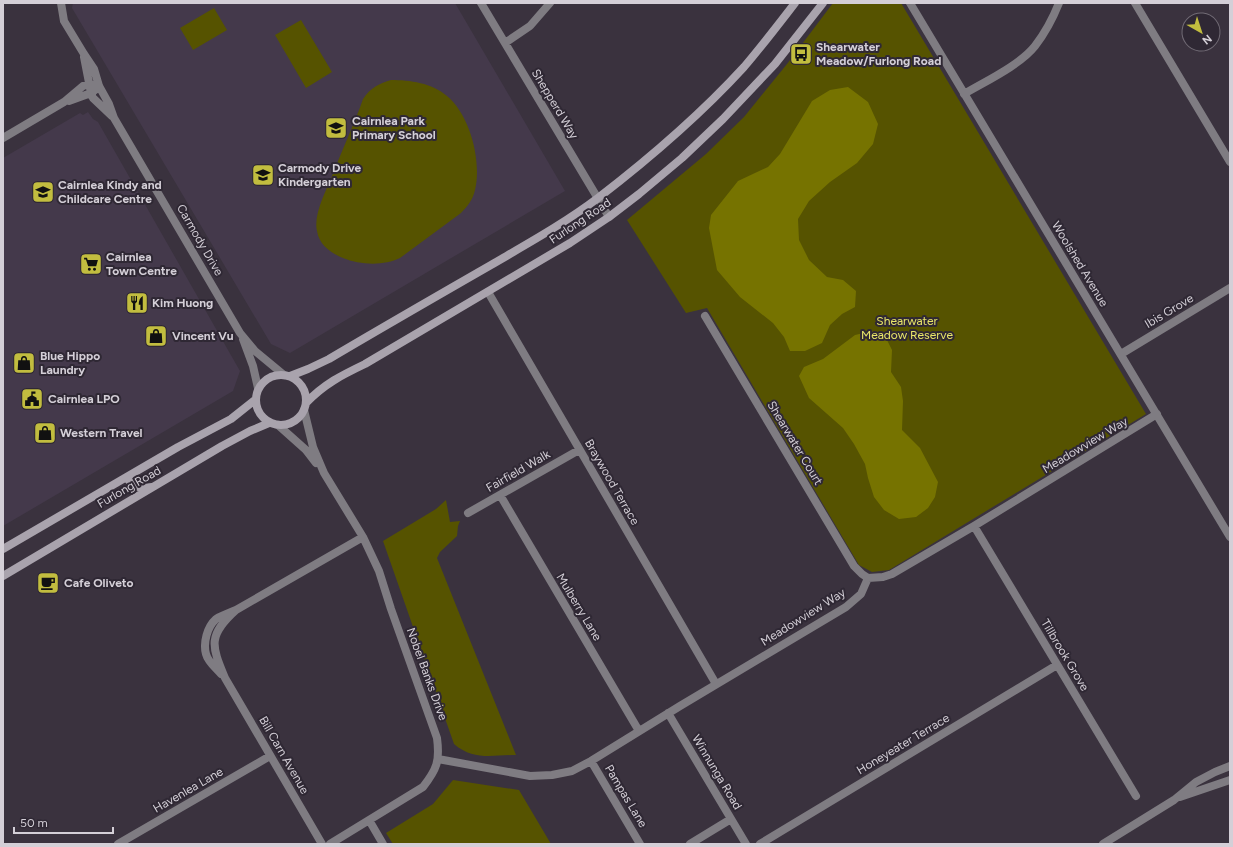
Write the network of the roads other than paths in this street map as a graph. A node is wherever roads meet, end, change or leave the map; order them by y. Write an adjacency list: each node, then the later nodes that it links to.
1 (61, 3): 10 (street, Carmody Drive)
2 (481, 3): 9 (street, Shepperd Way)
3 (550, 3): 9 (street)
4 (795, 3): 19 (main road, Furlong Road)
5 (823, 3): 20 (main road, Furlong Road)
6 (910, 3): 14 (street, Woolshed Avenue)
7 (1060, 3): 14 (street)
8 (1135, 3): 18 (street)
9 (505, 43): 19 (street, Shepperd Way)
10 (84, 54): 11 (street, Carmody Drive); 12 (street, Carmody Drive)
11 (88, 84): 12 (street); 13 (street, Carmody Drive); 15 (street)
12 (99, 86): 13 (street); 16 (street, Carmody Drive)
13 (91, 94): 15 (street); 16 (street, Carmody Drive)
14 (964, 94): 25 (street, Woolshed Avenue)
15 (64, 102): 17 (street)
16 (114, 118): 24 (street, Carmody Drive)
17 (3, 138)
18 (1230, 162)
19 (597, 198): 20 (street, Shepperd Way); 26 (main road, Furlong Road)
20 (609, 217): 22 (main road, Furlong Road)
21 (1230, 288): 25 (street, Ibis Grove)
22 (488, 292): 29 (main road, Furlong Road); 33 (street, Braywood Terrace)
23 (705, 316): 44 (street, Shearwater Court)
24 (240, 333): 26 (street, Carmody Drive); 27 (street, Carmody Drive)
25 (1121, 354): 30 (street, Woolshed Avenue)
26 (287, 375): 27 (main road); 29 (main road)
27 (258, 388): 28 (main road)
28 (255, 400): 31 (main road); 35 (main road, Furlong Road)
29 (305, 406): 32 (main road); 34 (street, Nobel Banks Drive)
30 (1157, 414): 39 (street, Meadowview Way); 41 (street, Woolshed Avenue)
31 (269, 423): 32 (main road); 36 (main road, Furlong Road)
32 (278, 426): 34 (street, Nobel Banks Drive)
33 (579, 450): 37 (street, Fairfield Walk); 46 (street, Braywood Terrace)
34 (324, 473): 40 (street, Nobel Banks Drive)
35 (126, 478): 36 (main road); 42 (main road, Furlong Road)
36 (154, 486): 43 (main road, Furlong Road)
37 (500, 496): 38 (street, Fairfield Walk); 48 (street, Mulberry Lane)
38 (468, 513)
39 (974, 526): 44 (street, Meadowview Way); 45 (street, Tillbrook Grove)
40 (363, 537): 49 (street, Bill Carn Avenue); 50 (street, Nobel Banks Drive)
41 (1230, 537)
42 (3, 549)
43 (3, 576)
44 (868, 578): 46 (street, Meadowview Way)
45 (1057, 665): 54 (street, Tillbrook Grove); 65 (street, Honeyeater Terrace)
46 (716, 684): 47 (street, Meadowview Way)
47 (668, 713): 48 (street, Meadowview Way); 57 (street, Winnunga Road)
48 (639, 731): 51 (street, Meadowview Way)
49 (270, 756): 58 (street, Havenlea Lane); 59 (street, Bill Carn Avenue)
50 (438, 759): 51 (street, Meadowview Way); 56 (street, Nobel Banks Drive)
51 (591, 761): 62 (street, Pampas Lane)
52 (1230, 766): 55 (street)
53 (1230, 780): 55 (street)
54 (1136, 796)
55 (1174, 800): 66 (street)
56 (369, 820): 60 (street, Nobel Banks Drive); 61 (street)
57 (731, 820): 63 (street); 64 (street, Winnunga Road)
58 (118, 844)
59 (322, 844)
60 (330, 844)
61 (383, 844)
62 (640, 844)
63 (690, 844)
64 (746, 844)
65 (760, 844)
66 (1103, 844)

